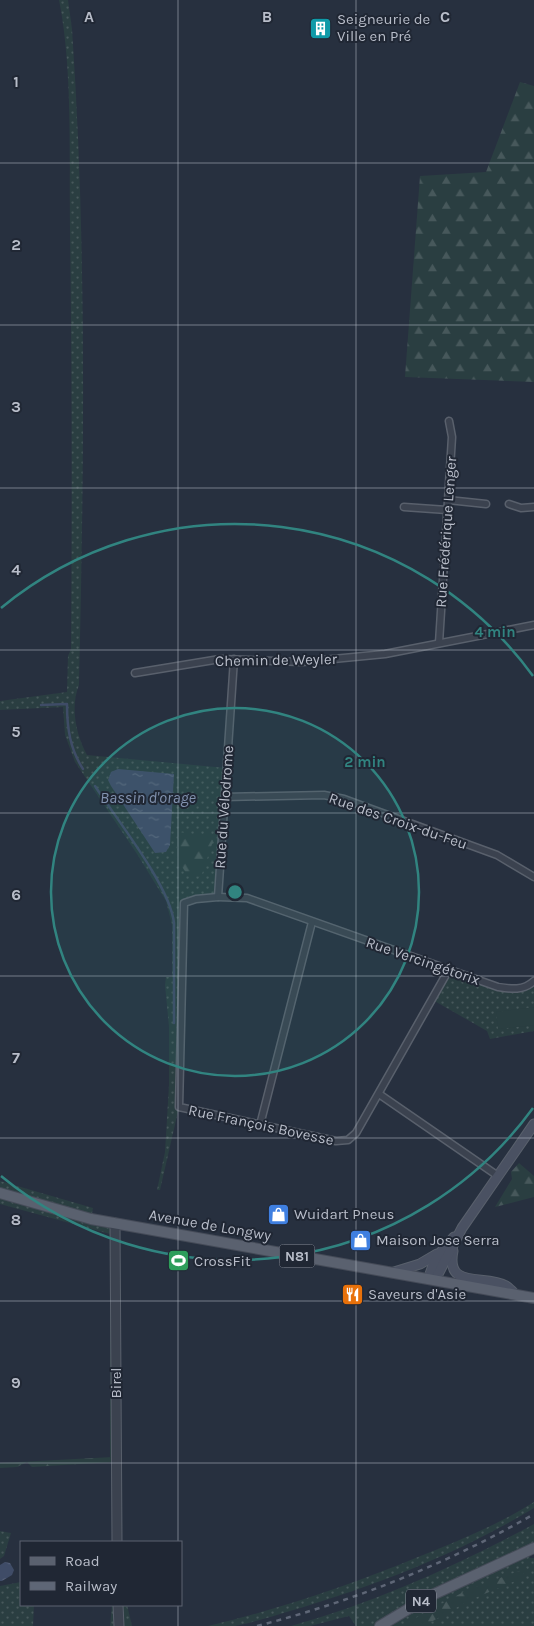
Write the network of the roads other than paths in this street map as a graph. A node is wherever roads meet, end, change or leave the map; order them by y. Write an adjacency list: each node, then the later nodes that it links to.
1 (449, 421): 2 (street, Rue Frédérique Lenger)
2 (448, 500): 3 (street); 7 (street, Rue Frédérique Lenger)
3 (486, 504)
4 (510, 504): 6 (street)
5 (404, 507): 7 (street)
6 (534, 507)
7 (447, 510): 9 (street, Rue Frédérique Lenger)
8 (534, 625): 9 (street, Chemin de Weyler)
9 (439, 643): 10 (street, Chemin de Weyler)
10 (234, 659): 11 (street, Chemin de Weyler); 12 (street, Rue du Vélodrome)
11 (135, 673)
12 (225, 797): 13 (street, Rue des Croix-du-Feu); 14 (street, Rue du Vélodrome)
13 (534, 877)
14 (218, 897): 15 (street, Rue Vercingétorix); 20 (street, Rue François Bovesse)
15 (312, 922): 16 (street, Rue Vercingétorix); 20 (street)
16 (448, 971): 17 (street, Rue Vercingétorix); 18 (street, Rue François Bovesse)
17 (534, 981)
18 (378, 1094): 20 (street, Rue François Bovesse); 21 (street)
19 (534, 1124): 21 (main road)
20 (260, 1125)
21 (498, 1176): 24 (main road)
22 (0, 1193): 23 (main road, Avenue de Longwy / N81)
23 (115, 1223): 26 (main road, Avenue de Longwy / N81); 30 (street, Birel)
24 (462, 1228): 25 (main road); 27 (main road); 28 (main road, N81)
25 (439, 1253): 26 (main road); 27 (main road)
26 (393, 1272): 27 (main road, Avenue de Longwy / N81)
27 (432, 1280): 28 (main road, Avenue de Longwy / N81)
28 (515, 1294): 29 (main road, Avenue de Longwy / N81)
29 (534, 1298)
30 (117, 1541)
31 (534, 1548): 34 (main road, N4)
32 (118, 1606): 33 (street)
33 (119, 1626)
34 (380, 1626)

